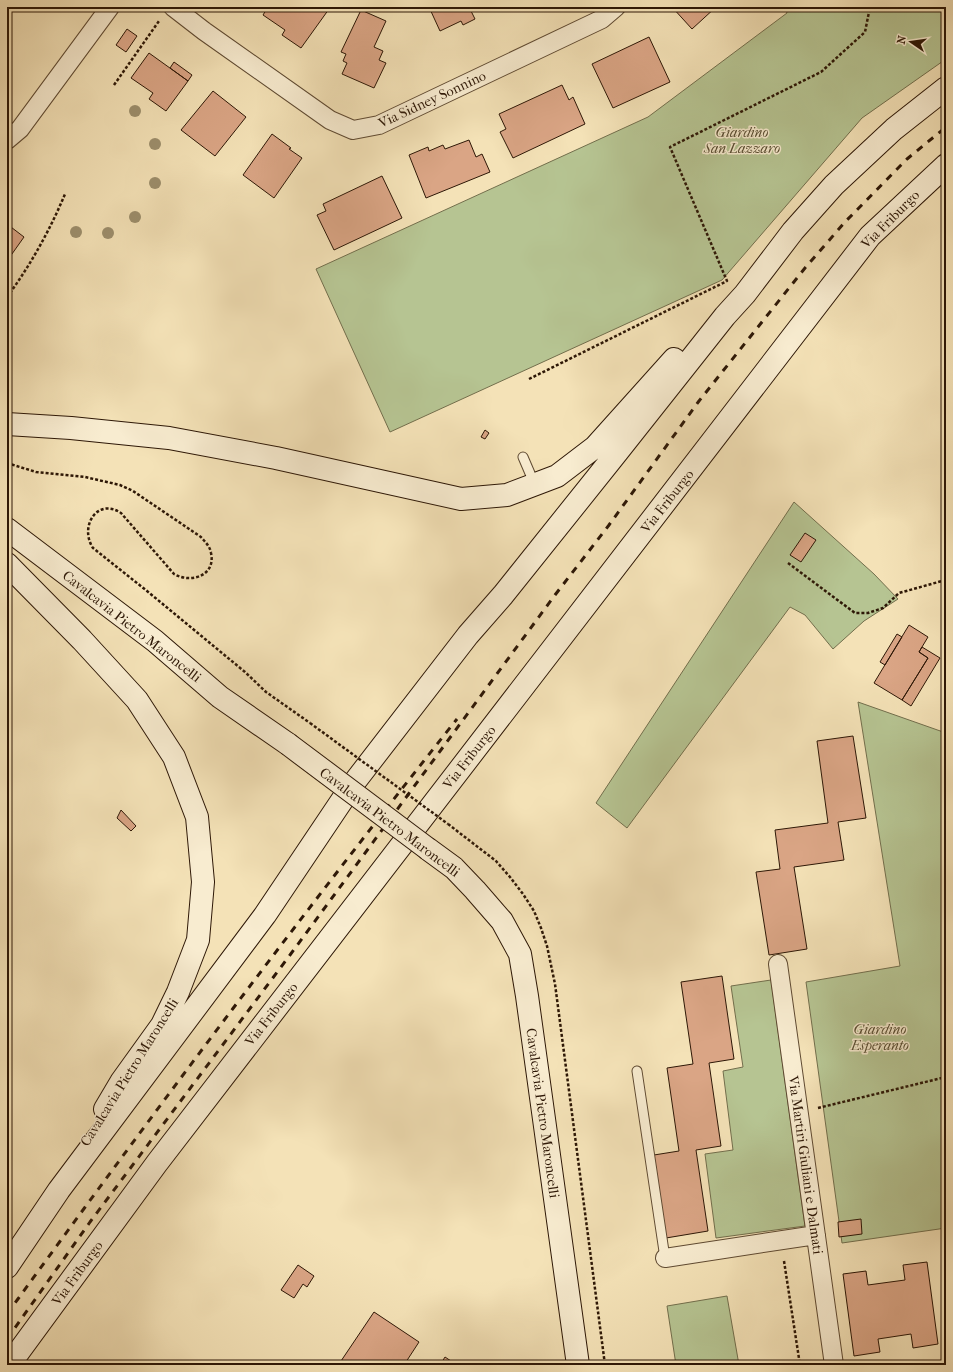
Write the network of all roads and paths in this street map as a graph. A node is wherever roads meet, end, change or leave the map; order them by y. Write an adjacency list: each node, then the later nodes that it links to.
1 (110, 7): 8 (street)
2 (173, 7): 3 (street, Via Sidney Sonnino)
3 (616, 7)
4 (870, 7): 13 (path)
5 (159, 20): 6 (path)
6 (114, 86)
7 (946, 88): 12 (street)
8 (7, 140)
9 (946, 165): 31 (street, Via Friburgo)
10 (65, 194): 11 (path)
11 (7, 297)
12 (725, 316): 17 (street); 26 (street)
13 (529, 379)
14 (7, 424): 17 (street)
15 (523, 457): 17 (lane)
16 (7, 463): 33 (path, bridge)
17 (535, 486)
18 (7, 529): 32 (street, Cavalcavia Pietro Maroncelli, bridge)
19 (788, 563): 21 (path)
20 (7, 564): 26 (street, Cavalcavia Pietro Maroncelli)
21 (946, 594)
22 (778, 964): 25 (street, Via Martiri Giuliani e Dalmati)
23 (637, 1071): 29 (lane)
24 (946, 1077): 25 (path)
25 (799, 1113): 27 (street, Via Martiri Giuliani e Dalmati)
26 (59, 1190): 30 (street)
27 (816, 1235): 28 (street); 35 (street, Via Martiri Giuliani e Dalmati)
28 (780, 1241): 29 (street); 34 (path)
29 (665, 1258)
30 (7, 1267)
31 (10, 1365)
32 (578, 1365)
33 (606, 1365)
34 (800, 1365)
35 (834, 1365)

